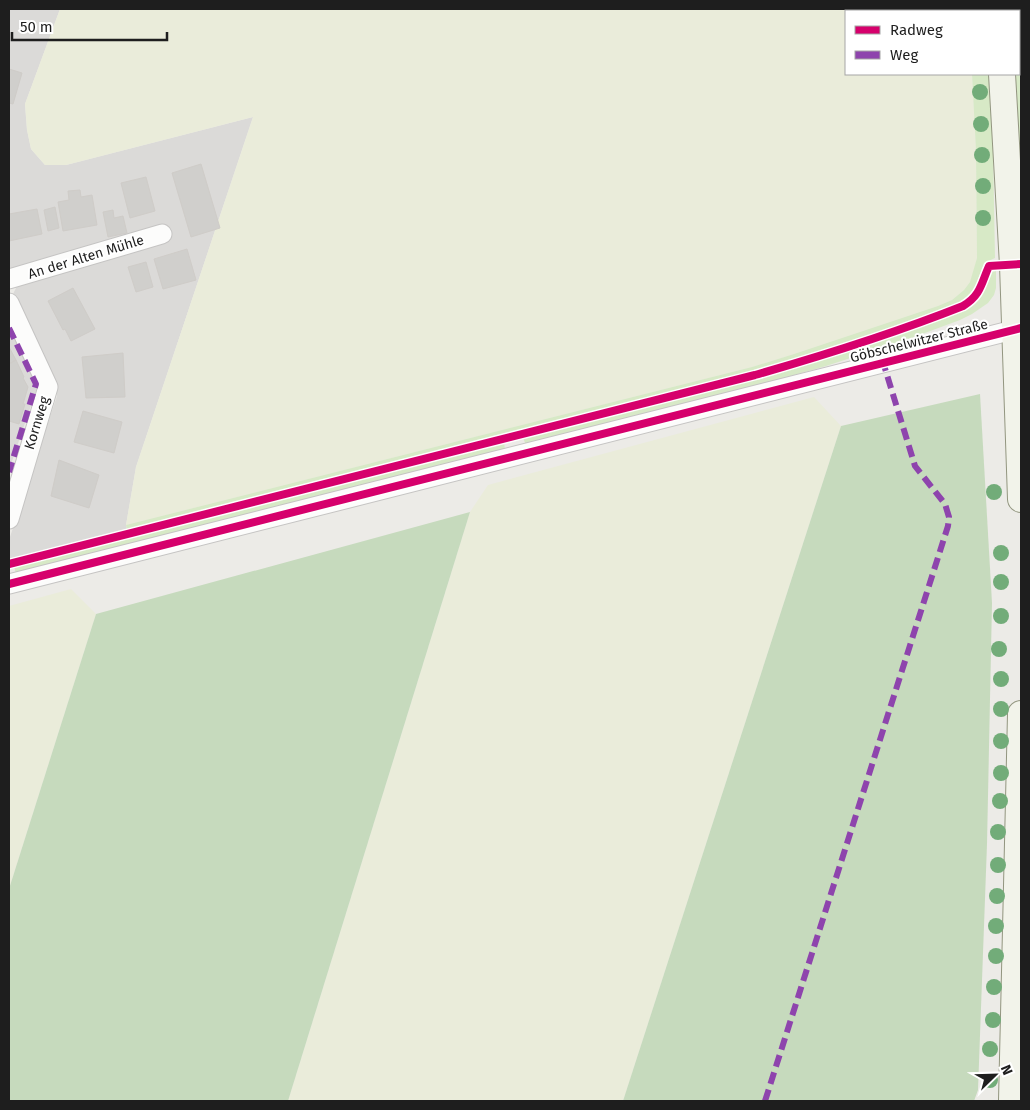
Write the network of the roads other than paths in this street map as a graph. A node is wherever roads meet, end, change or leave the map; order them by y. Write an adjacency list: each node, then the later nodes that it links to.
1 (1002, 75): 5 (street)
2 (162, 234): 3 (street, An der Alten Mühle)
3 (9, 279)
4 (9, 303): 7 (street, Kornweg)
5 (1019, 329): 6 (street); 8 (street, Göbschelwitzer Straße)
6 (1021, 498)
7 (9, 519)
8 (9, 584)
9 (1021, 714): 10 (street)
10 (1012, 1101)

